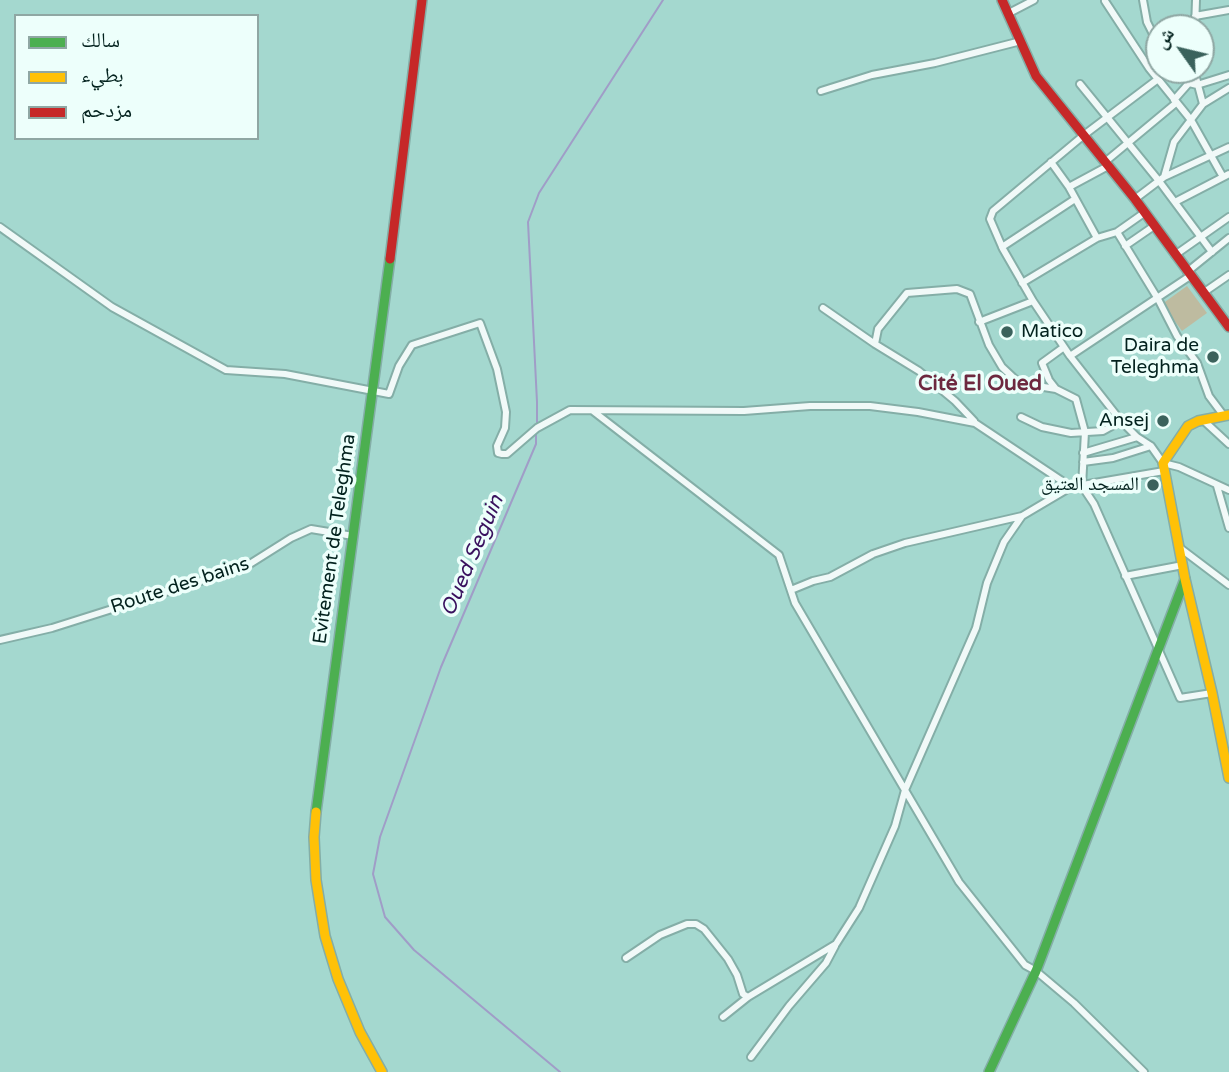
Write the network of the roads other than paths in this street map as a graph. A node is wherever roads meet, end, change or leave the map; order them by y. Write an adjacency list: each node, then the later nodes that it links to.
1 (422, 0): 57 (main road, Evitement de Teleghma)
2 (1002, 0): 6 (main road)
3 (1034, 0): 6 (street)
4 (1105, 1): 9 (street)
5 (1229, 10): 7 (street)
6 (1009, 13): 8 (main road)
7 (1206, 14)
8 (1021, 41): 15 (street); 20 (main road)
9 (1145, 60)
10 (1080, 84): 18 (street)
11 (1151, 84): 18 (street)
12 (1162, 84): 16 (street)
13 (1193, 84): 16 (street); 17 (street)
14 (1229, 88): 17 (street)
15 (821, 91)
16 (1175, 101): 19 (street); 21 (street)
17 (1203, 104): 19 (street)
18 (1106, 118): 20 (street); 21 (street)
19 (1191, 120): 23 (street); 27 (street)
20 (1084, 135): 24 (street); 25 (main road)
21 (1126, 143): 25 (street); 27 (street)
22 (1229, 147): 23 (street)
23 (1210, 156): 26 (street); 27 (street)
24 (1051, 162): 28 (street); 41 (street)
25 (1107, 164): 28 (street); 30 (main road)
26 (1226, 176): 31 (street)
27 (1161, 179): 30 (street); 31 (street)
28 (1069, 187): 29 (street)
29 (1074, 199): 38 (street); 41 (street)
30 (1135, 199): 32 (main road)
31 (1175, 202): 37 (street)
32 (1144, 213): 34 (main road); 36 (street)
33 (1229, 218): 37 (street)
34 (1154, 226): 40 (street); 43 (main road)
35 (0, 227): 57 (street)
36 (1117, 232): 38 (street); 40 (street)
37 (1200, 236): 42 (street); 43 (street)
38 (1097, 238): 46 (street)
39 (1229, 238): 42 (street)
40 (1125, 246): 48 (street)
41 (1002, 247): 46 (street)
42 (1212, 252): 44 (street)
43 (1175, 255): 44 (main road)
44 (1188, 274): 47 (main road); 48 (street)
45 (1229, 275): 47 (street)
46 (1022, 283): 49 (street)
47 (1203, 293): 52 (main road)
48 (1158, 299): 55 (street); 59 (street)
49 (1033, 300): 51 (street); 54 (street)
50 (823, 308): 53 (street)
51 (979, 322): 53 (street); 56 (street)
52 (1229, 327)
53 (875, 344): 63 (street)
54 (1064, 347): 55 (street); 56 (street)
55 (1070, 356): 62 (street)
56 (1056, 388): 64 (street)
57 (374, 389): 58 (street); 77 (main road, Evitement de Teleghma)
58 (592, 410): 63 (street); 83 (street)
59 (1227, 415): 61 (main road)
60 (1021, 417): 64 (street)
61 (1203, 420): 66 (street); 70 (main road)
62 (1121, 421): 64 (street); 65 (street)
63 (975, 423): 73 (street)
64 (1084, 432): 68 (street)
65 (1137, 437): 67 (street); 68 (street)
66 (1229, 444)
67 (1151, 446): 69 (street); 70 (street)
68 (1083, 453): 69 (street)
69 (1083, 462): 71 (street)
70 (1163, 467): 71 (street); 72 (street); 78 (main road)
71 (1082, 485): 73 (street); 80 (street)
72 (1217, 486): 74 (street); 76 (street)
73 (1071, 487): 75 (street)
74 (1229, 490)
75 (1022, 516): 83 (street); 88 (street)
76 (1229, 528)
77 (354, 537): 84 (street, Route des bains); 95 (main road, Evitement de Teleghma)
78 (1180, 548): 79 (main road); 82 (street)
79 (1183, 565): 80 (street); 81 (main road)
80 (1125, 576): 85 (street)
81 (1185, 579): 85 (main road); 86 (main road)
82 (1229, 585)
83 (791, 590): 88 (street)
84 (0, 640)
85 (1159, 648): 86 (street); 91 (main road)
86 (1212, 693): 87 (main road)
87 (1229, 778)
88 (905, 790): 89 (street); 91 (street)
89 (836, 944): 92 (street); 94 (street)
90 (626, 958): 92 (street)
91 (1036, 971): 96 (main road); 97 (street)
92 (748, 997): 93 (street)
93 (723, 1017)
94 (751, 1057)
95 (382, 1072)
96 (989, 1072)
97 (1144, 1072)

